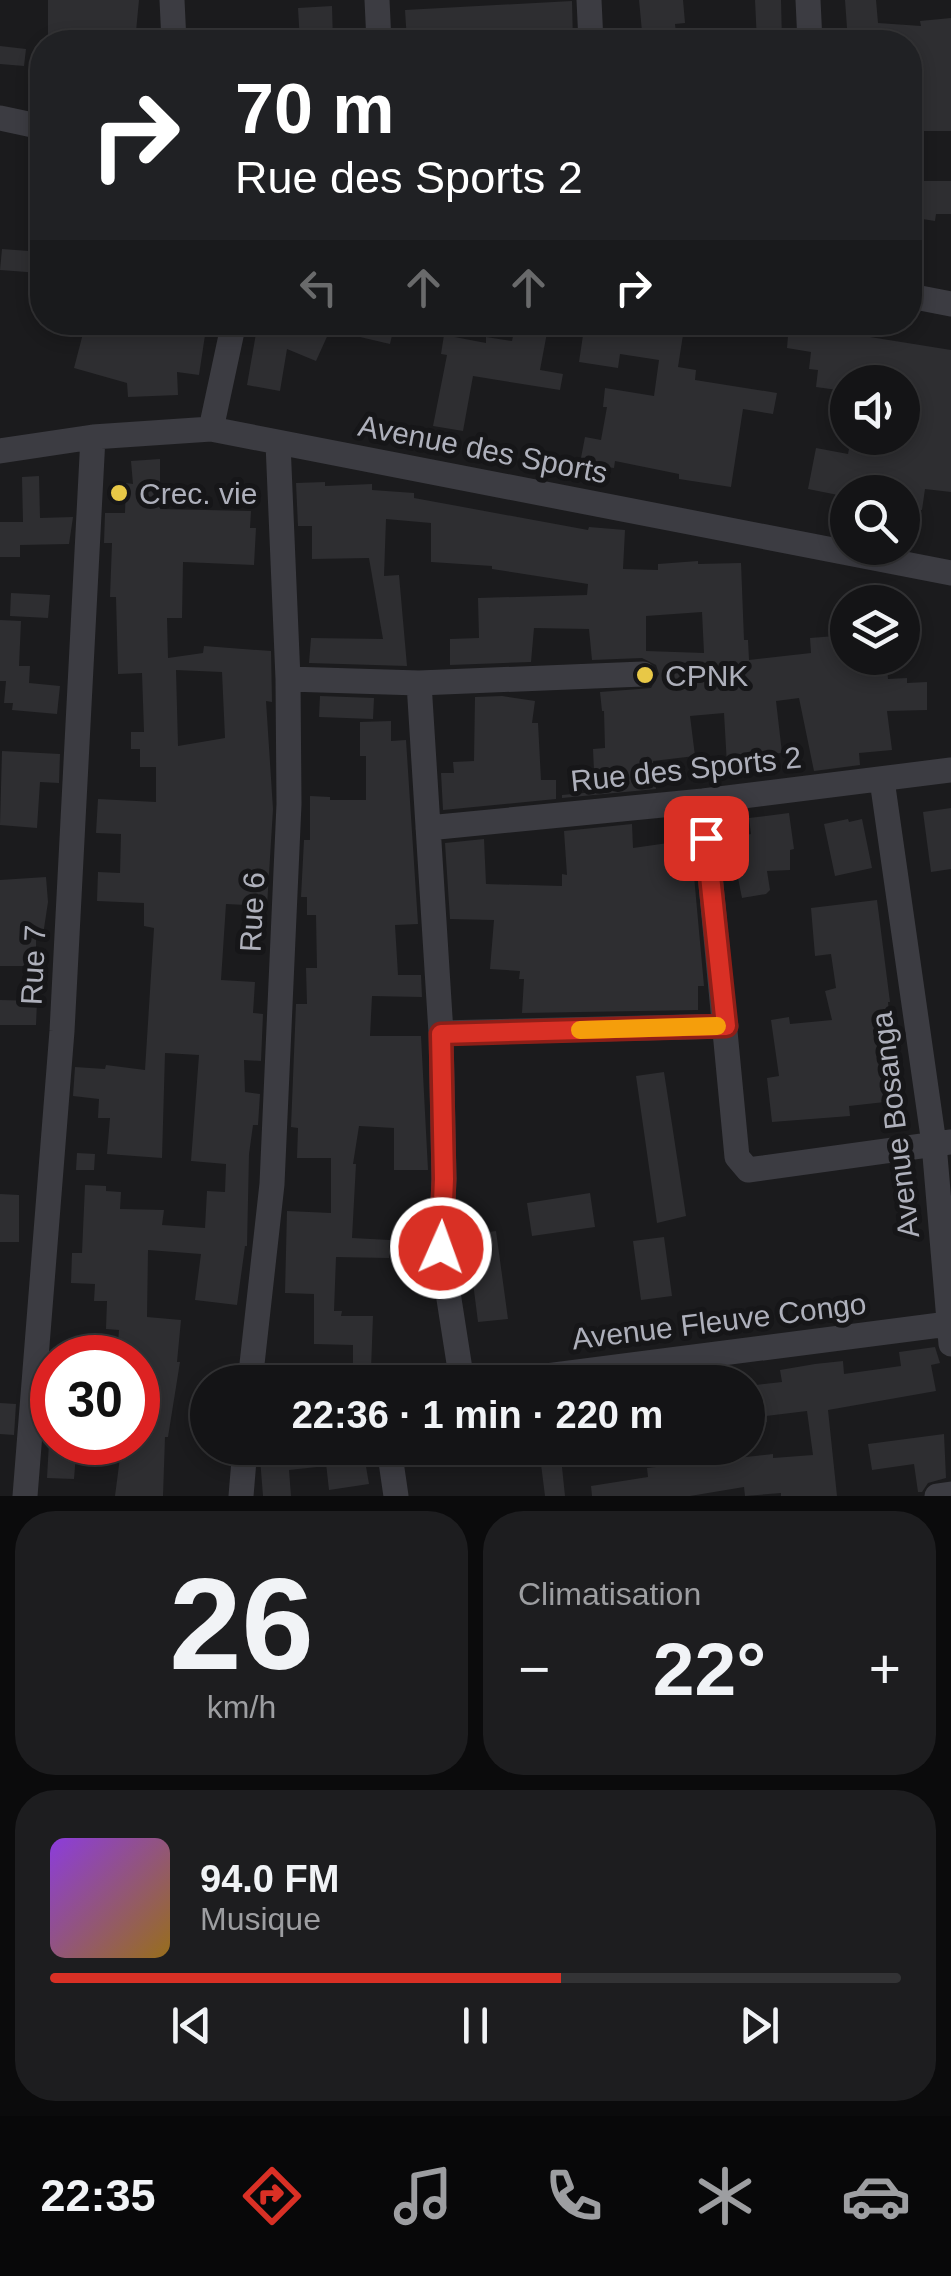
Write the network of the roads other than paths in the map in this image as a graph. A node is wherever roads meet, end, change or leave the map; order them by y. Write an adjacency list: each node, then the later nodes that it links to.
1 (172, 0): 5 (street)
2 (377, 0): 6 (street)
3 (589, 0): 7 (street)
4 (808, 0): 8 (street)
5 (173, 30)
6 (378, 30)
7 (590, 30)
8 (809, 30)
9 (0, 118): 10 (street)
10 (30, 124)
11 (922, 298): 12 (street)
12 (951, 304)
13 (231, 335): 14 (street)
14 (211, 429): 15 (street, Avenue des Sports); 16 (street, Avenue des Sports)
15 (94, 436): 17 (street, Avenue des Sports); 36 (street, Rue 7)
16 (278, 442): 18 (street, Avenue des Sports); 20 (street, Rue 6)
17 (0, 451)
18 (951, 572)
19 (644, 674): 21 (street)
20 (288, 679): 21 (street); 30 (street, Rue 6)
21 (420, 683): 25 (street)
22 (951, 770): 23 (street, Rue des Sports 2)
23 (882, 780): 24 (street, Rue des Sports 2); 28 (street, Avenue Bosanga)
24 (702, 801): 25 (street, Rue des Sports 2); 26 (street)
25 (428, 828): 27 (street)
26 (726, 1026): 27 (street); 28 (street)
27 (441, 1034): 31 (street)
28 (942, 1143): 29 (street, Avenue Bosanga)
29 (949, 1334): 32 (street, Avenue Fleuve Congo)
30 (252, 1365)
31 (459, 1365)
32 (658, 1365)
33 (243, 1465): 37 (street)
34 (391, 1465): 38 (street)
35 (951, 1494): 39 (street)
36 (25, 1496)
37 (241, 1496)
38 (396, 1496)
39 (937, 1496)

